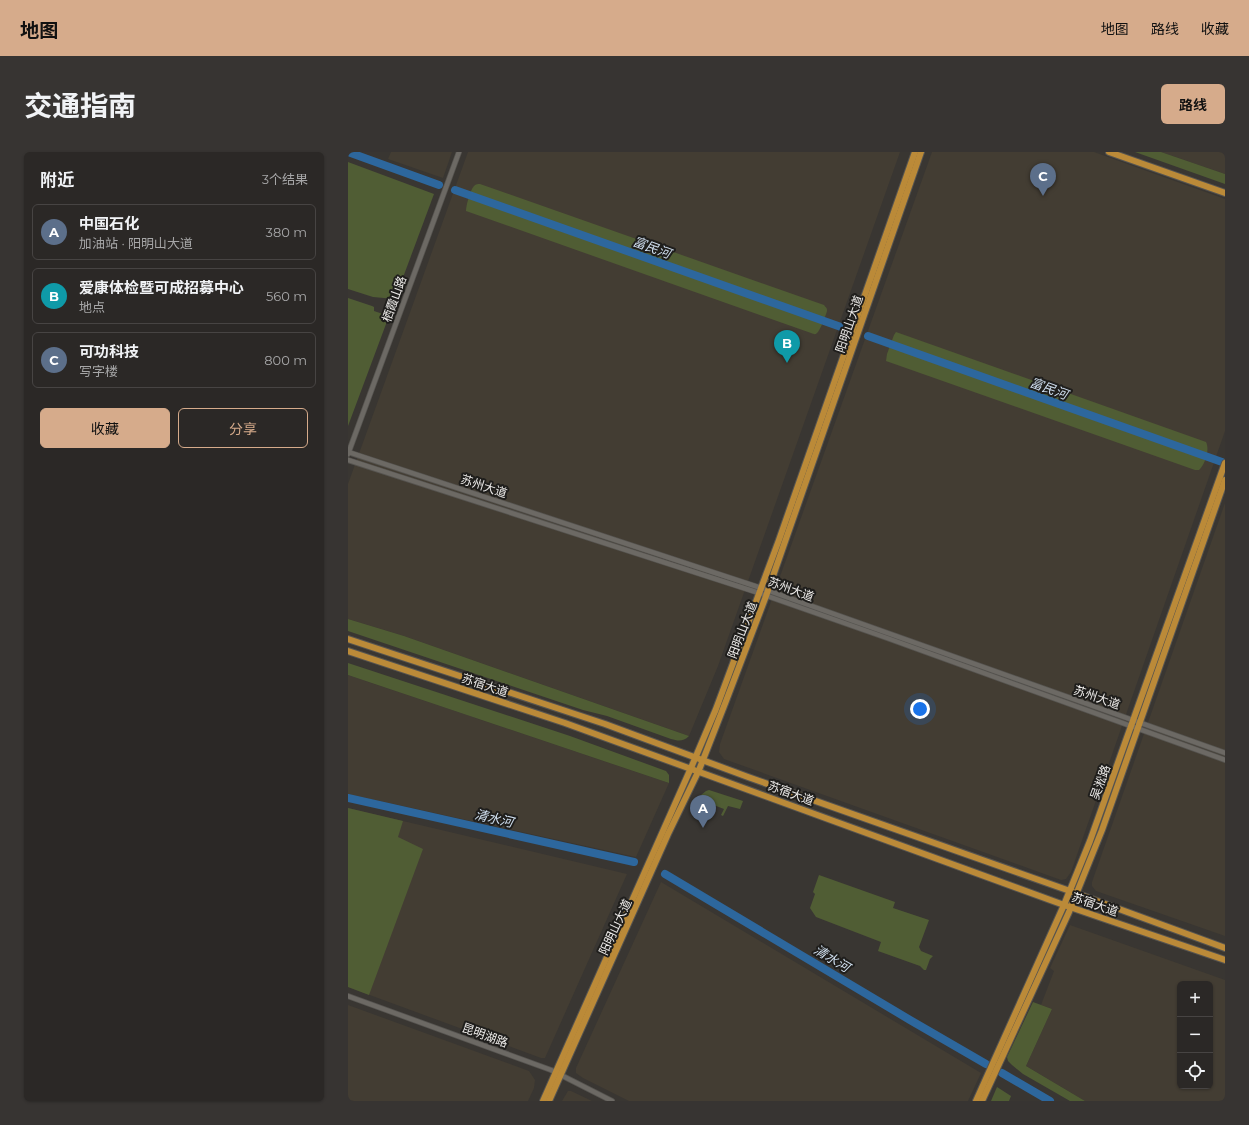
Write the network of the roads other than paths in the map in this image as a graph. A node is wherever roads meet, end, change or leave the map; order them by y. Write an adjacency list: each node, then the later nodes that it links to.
1 (459, 152): 8 (street, 栖霞山路)
2 (915, 152): 12 (main road, 阳明山大道)
3 (921, 152): 13 (main road, 阳明山大道)
4 (1109, 152): 7 (main road)
5 (1118, 152): 6 (main road)
6 (1225, 190)
7 (1225, 193)
8 (348, 452): 12 (street, 苏州大道)
9 (348, 460): 12 (street, 苏州大道)
10 (1225, 463): 16 (main road, 吴淞路)
11 (1225, 480): 16 (main road, 吴淞路)
12 (760, 591): 13 (street, 苏州大道); 18 (main road, 阳明山大道)
13 (767, 593): 16 (street, 苏州大道); 19 (main road, 阳明山大道)
14 (348, 639): 18 (main road, 苏宿大道)
15 (348, 651): 21 (main road, 苏宿大道)
16 (1136, 724): 17 (street, 苏州大道); 20 (street, 苏州大道); 23 (main road, 吴淞路)
17 (1225, 753)
18 (696, 758): 19 (main road, 苏宿大道); 21 (main road, 阳明山大道)
19 (703, 760): 22 (main road, 阳明山大道); 23 (main road, 苏宿大道)
20 (1225, 760)
21 (692, 768): 22 (main road, 苏宿大道); 28 (main road, 阳明山大道)
22 (699, 770): 24 (main road, 苏宿大道); 28 (main road, 阳明山大道)
23 (1073, 892): 24 (main road, 吴淞路); 25 (main road, 苏宿大道)
24 (1067, 906): 26 (main road, 苏宿大道); 32 (main road, 吴淞路); 33 (main road, 吴淞路)
25 (1225, 948)
26 (1225, 960)
27 (348, 996): 28 (street, 昆明湖路)
28 (558, 1074): 29 (main road, 阳明山大道); 30 (main road, 阳明山大道); 31 (street, 昆明湖路)
29 (543, 1101)
30 (549, 1101)
31 (612, 1101)
32 (976, 1101)
33 (982, 1101)

